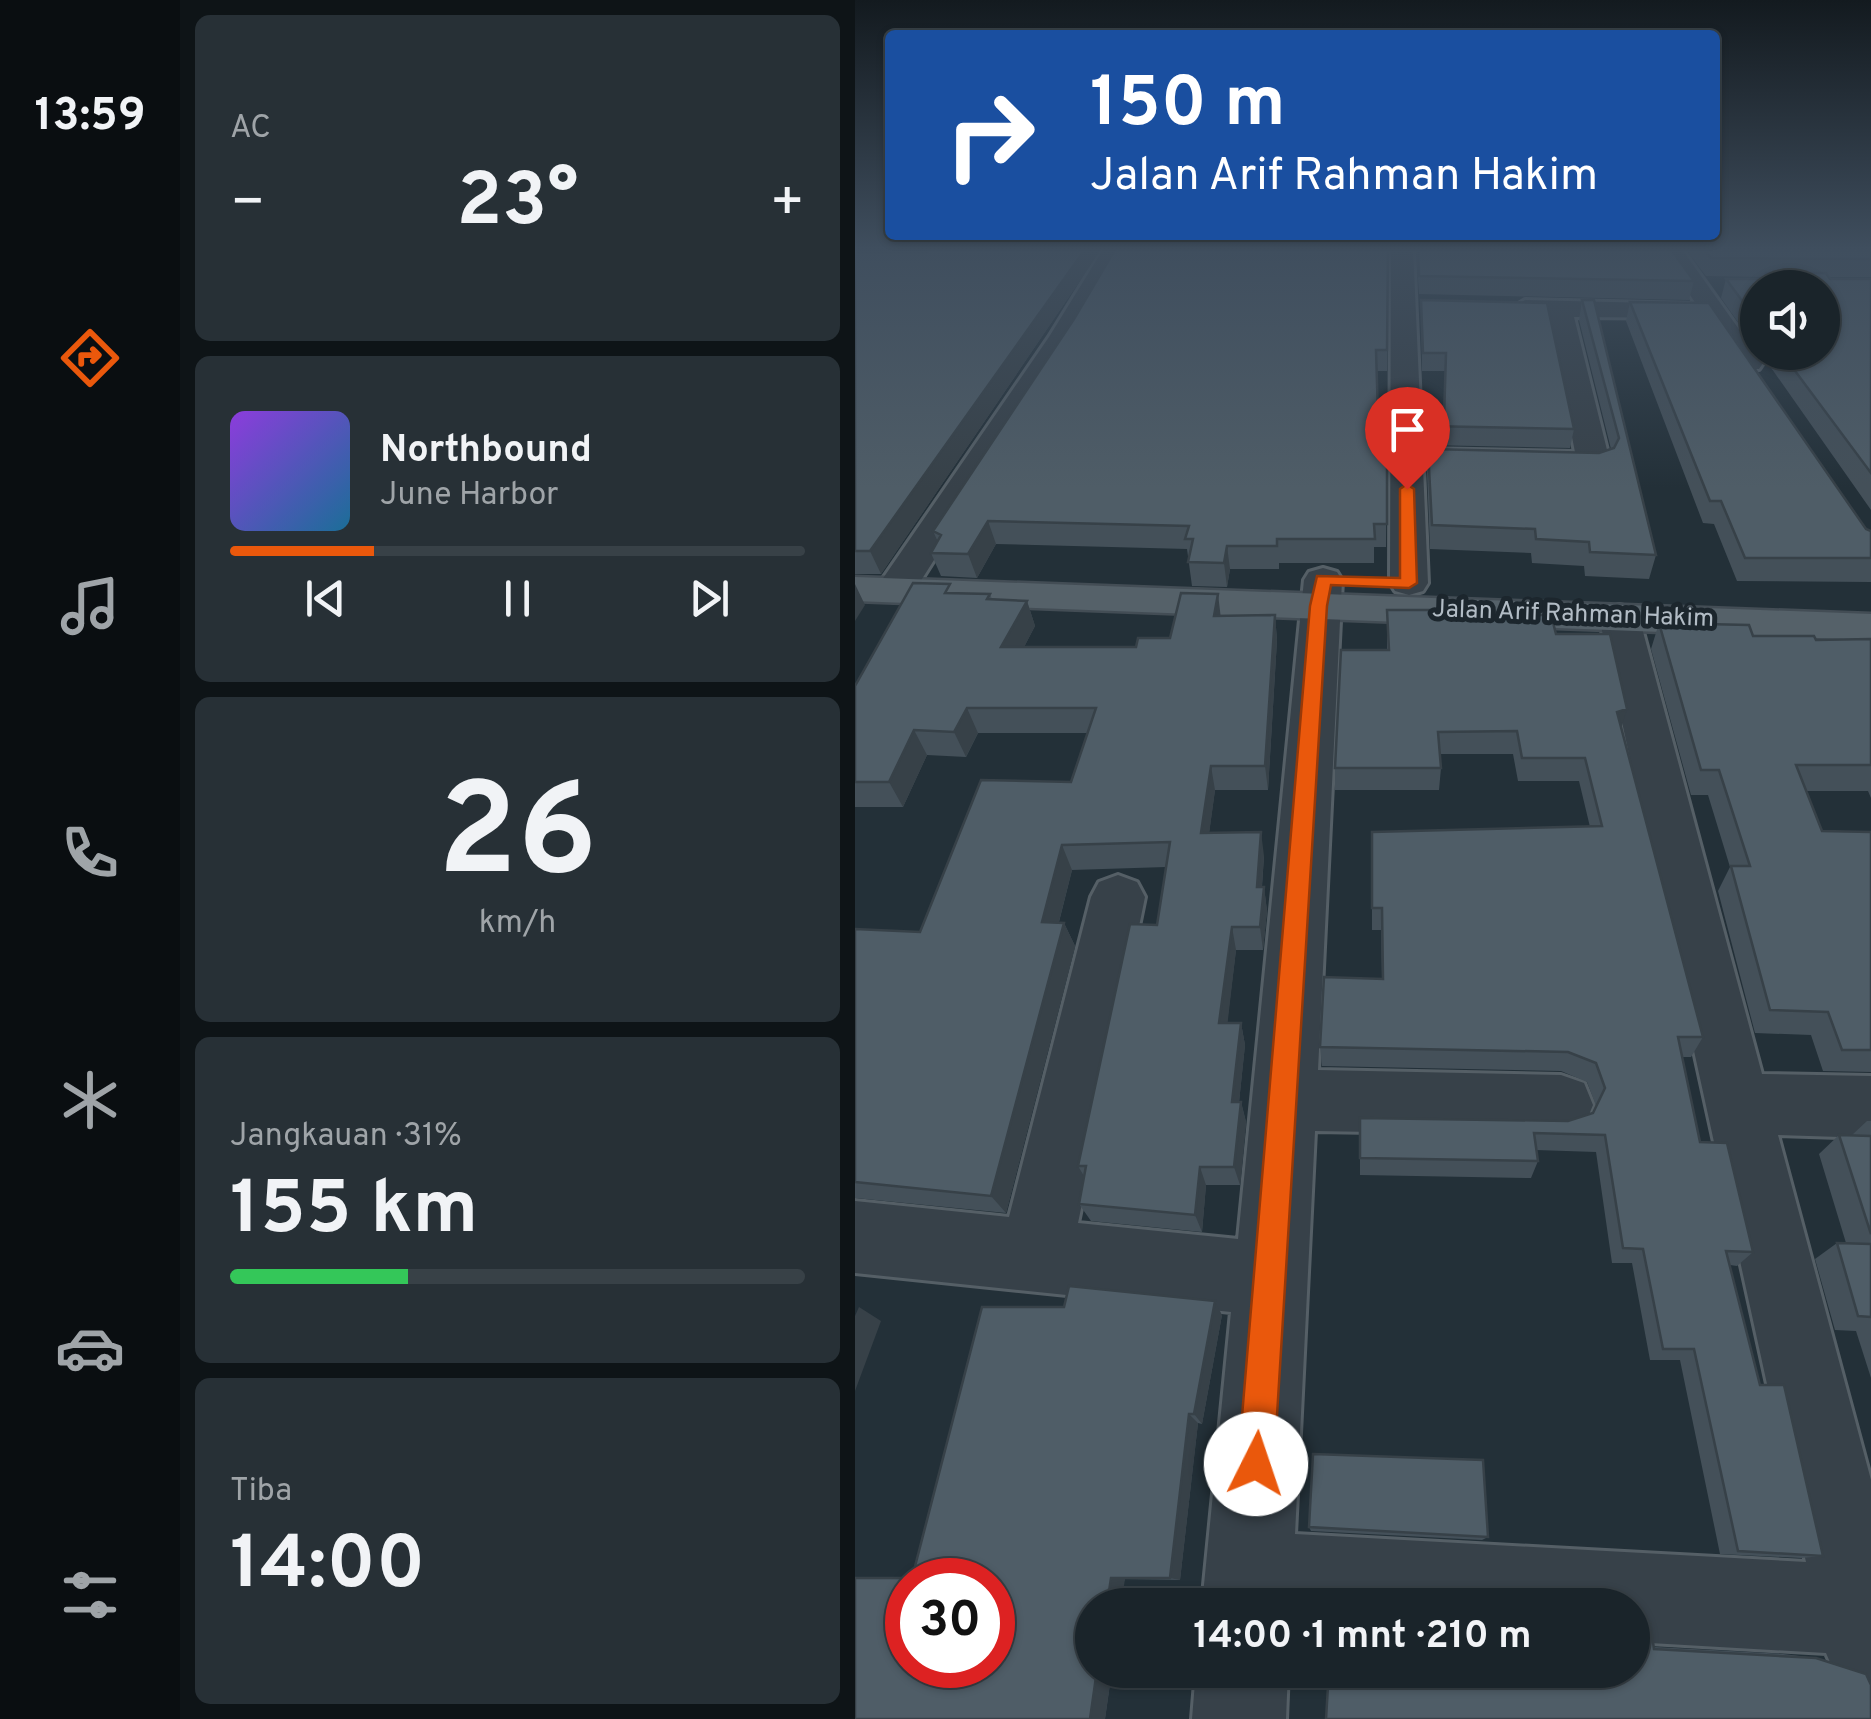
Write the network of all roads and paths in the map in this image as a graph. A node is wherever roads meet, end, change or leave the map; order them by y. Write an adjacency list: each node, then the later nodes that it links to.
1 (1060, 328): 8 (street)
2 (1412, 328): 6 (street)
3 (1564, 328): 6 (street)
4 (1726, 328): 5 (street)
5 (1771, 394)
6 (1407, 458): 9 (street)
7 (855, 562): 8 (main road, Jalan Arif Rahman Hakim)
8 (888, 582): 10 (main road, Jalan Arif Rahman Hakim)
9 (1409, 583): 10 (main road, Jalan Arif Rahman Hakim); 12 (main road, Jalan Arif Rahman Hakim)
10 (1321, 593): 11 (main road, Jalan Arif Rahman Hakim); 14 (street)
11 (1619, 617): 12 (main road, Jalan Arif Rahman Hakim); 16 (street)
12 (1868, 626)
13 (1118, 897): 19 (street)
14 (1282, 1100): 15 (street); 20 (street)
15 (1561, 1104)
16 (1737, 1104): 17 (street); 23 (street)
17 (1871, 1106)
18 (855, 1237): 19 (street)
19 (1035, 1257): 20 (street)
20 (1269, 1278): 21 (street)
21 (1248, 1588)
22 (1650, 1616): 23 (street)
23 (1864, 1630)
24 (1241, 1688): 25 (street)
25 (1239, 1719)

